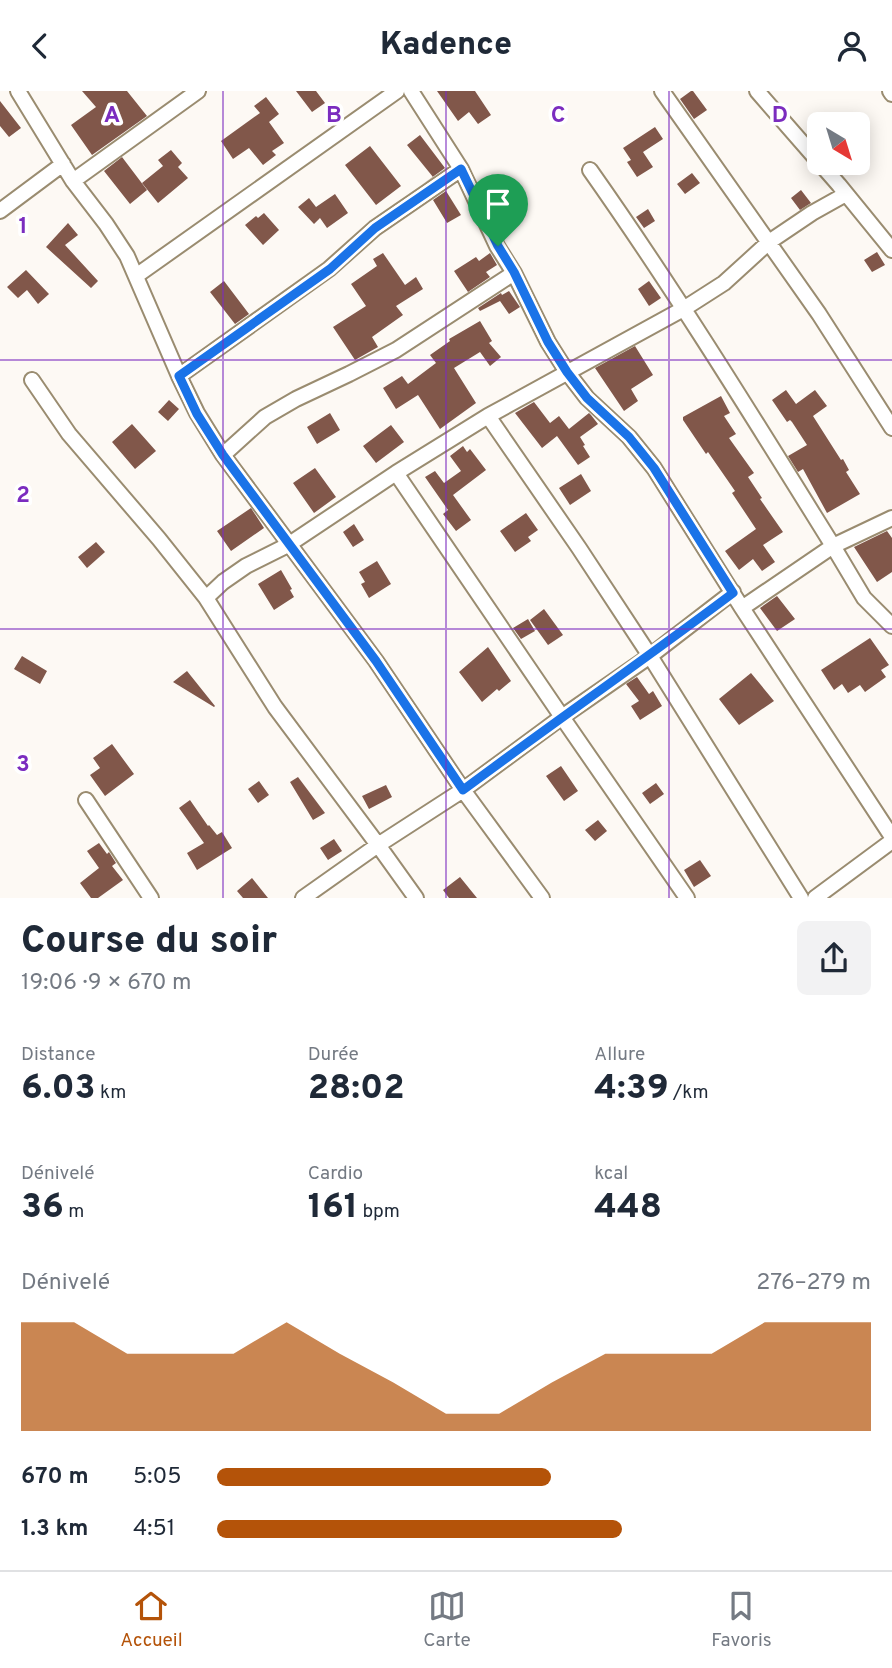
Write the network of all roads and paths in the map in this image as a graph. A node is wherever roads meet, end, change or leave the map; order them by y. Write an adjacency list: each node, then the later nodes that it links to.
1 (18, 91): 7 (street)
2 (198, 91): 10 (street)
3 (397, 91): 16 (street)
4 (411, 91): 8 (street)
5 (663, 91): 13 (street)
6 (757, 91): 11 (street)
7 (63, 164): 10 (street); 12 (street)
8 (461, 169): 15 (street); 19 (street)
9 (590, 170): 17 (street)
10 (73, 181): 16 (street)
11 (846, 194): 13 (street); 14 (street)
12 (0, 211)
13 (769, 242): 17 (street); 22 (street)
14 (892, 250)
15 (514, 272): 18 (street); 23 (street)
16 (136, 276): 19 (street)
17 (685, 308): 18 (street); 27 (street)
18 (567, 372): 21 (street); 28 (street)
19 (179, 376): 23 (street)
20 (32, 380): 29 (street)
21 (488, 416): 24 (street); 32 (street)
22 (892, 428)
23 (223, 455): 26 (street)
24 (396, 473): 26 (street); 33 (street)
25 (892, 518): 27 (street)
26 (288, 545): 29 (street); 34 (street)
27 (833, 546): 30 (street); 31 (street)
28 (733, 593): 30 (street); 32 (street)
29 (206, 598): 37 (street)
30 (742, 608): 36 (street)
31 (892, 626)
32 (650, 656): 33 (street); 43 (street)
33 (562, 717): 34 (street); 42 (street)
34 (463, 790): 37 (street); 41 (street)
35 (86, 800): 38 (street)
36 (892, 839): 44 (street)
37 (378, 845): 39 (street); 40 (street)
38 (151, 898)
39 (303, 898)
40 (416, 898)
41 (542, 898)
42 (687, 898)
43 (802, 898)
44 (815, 898)

